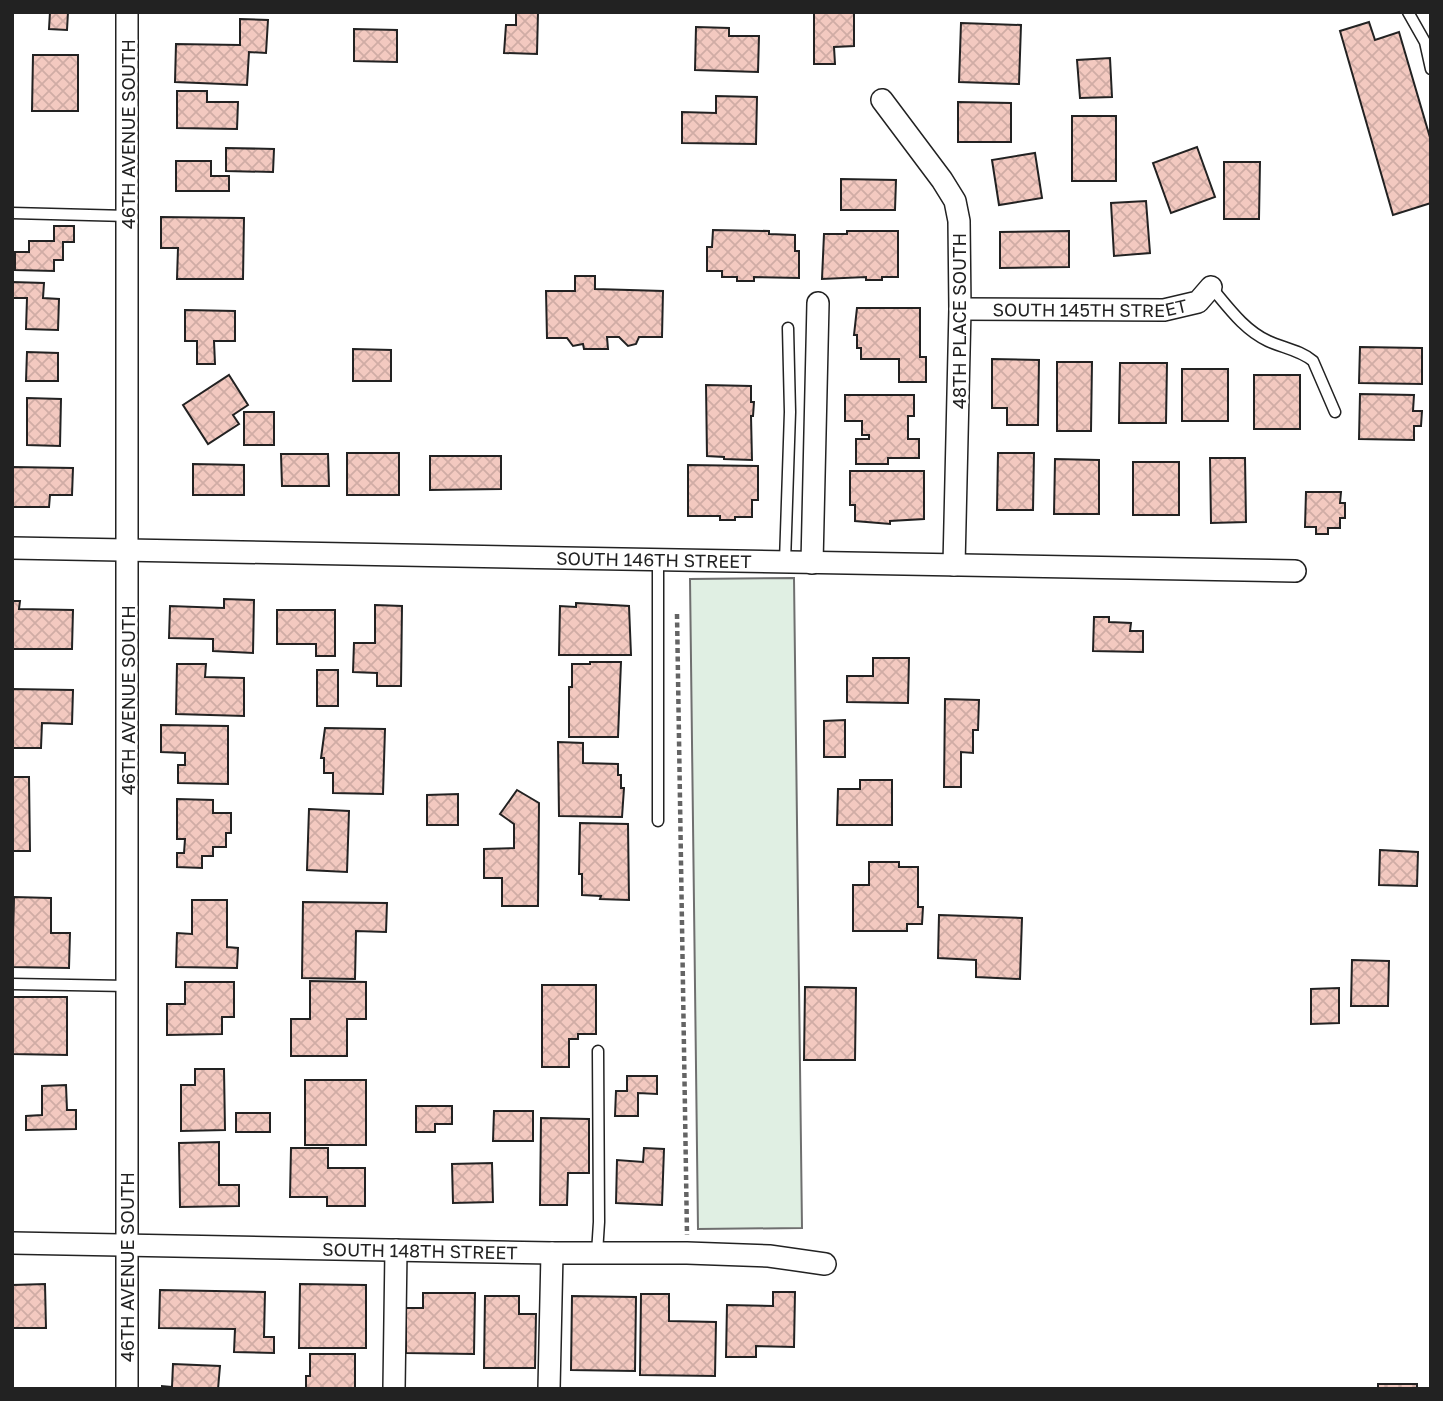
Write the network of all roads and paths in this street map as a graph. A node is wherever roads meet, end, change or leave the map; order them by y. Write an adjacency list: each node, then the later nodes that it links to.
1 (127, 12): 6 (street, 46TH AVENUE SOUTH)
2 (1408, 12): 3 (lane)
3 (1431, 69)
4 (882, 100): 9 (street, 48TH PLACE SOUTH)
5 (12, 213): 6 (lane)
6 (128, 216): 13 (street, 46TH AVENUE SOUTH)
7 (1212, 287): 9 (street, SOUTH 145TH STREET); 11 (lane)
8 (818, 303): 16 (street)
9 (960, 309): 17 (street, 48TH PLACE SOUTH)
10 (788, 328): 15 (lane)
11 (1335, 412)
12 (12, 548): 13 (street, SOUTH 146TH STREET)
13 (128, 549): 14 (street, SOUTH 146TH STREET); 22 (street, 46TH AVENUE SOUTH)
14 (659, 560): 15 (street, SOUTH 146TH STREET); 20 (lane)
15 (785, 562): 16 (street, SOUTH 146TH STREET)
16 (812, 563): 17 (street, SOUTH 146TH STREET)
17 (954, 565): 18 (street, SOUTH 146TH STREET)
18 (1295, 571)
19 (677, 602): 29 (path)
20 (658, 821)
21 (12, 984): 22 (lane)
22 (128, 986): 25 (street, 46TH AVENUE SOUTH)
23 (598, 1051): 28 (lane)
24 (12, 1243): 25 (street, SOUTH 148TH STREET)
25 (127, 1244): 26 (street, SOUTH 148TH STREET); 31 (street, 46TH AVENUE SOUTH)
26 (396, 1250): 27 (street, SOUTH 148TH STREET); 32 (street)
27 (552, 1253): 28 (street, SOUTH 148TH STREET); 33 (street)
28 (597, 1253): 29 (street, SOUTH 148TH STREET)
29 (687, 1253): 30 (street, SOUTH 148TH STREET)
30 (825, 1264)
31 (127, 1389)
32 (394, 1389)
33 (549, 1389)

